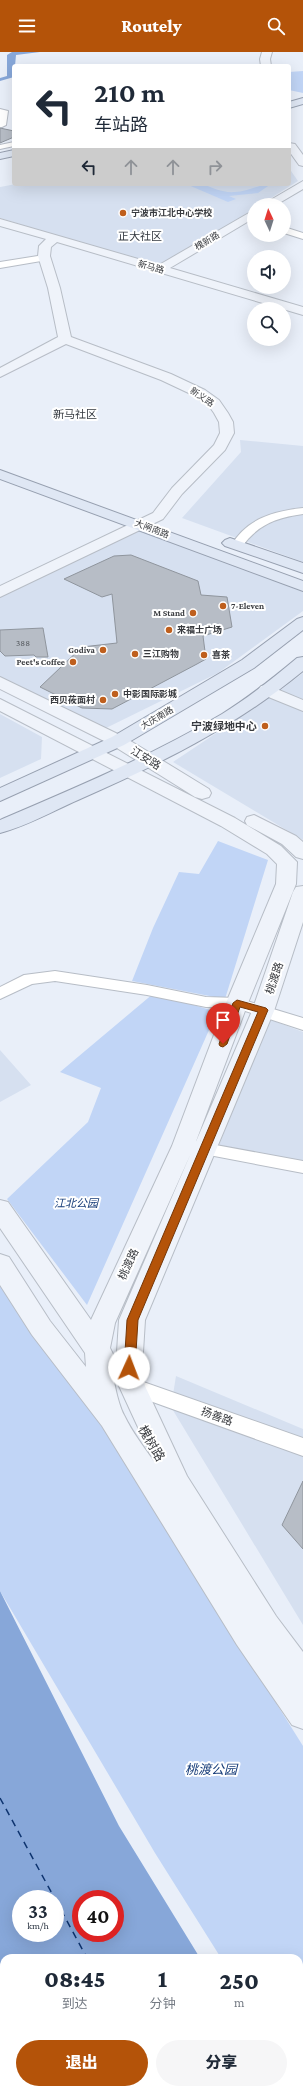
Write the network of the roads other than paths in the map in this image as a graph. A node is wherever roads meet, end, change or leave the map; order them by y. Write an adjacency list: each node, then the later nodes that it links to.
1 (267, 52): 2 (street)
2 (266, 64)
3 (303, 101): 4 (main road)
4 (296, 108)
5 (0, 111): 6 (street)
6 (3, 126)
7 (291, 146): 12 (street)
8 (10, 148): 9 (main road)
9 (0, 156)
10 (12, 157): 11 (main road)
11 (0, 160)
12 (303, 163)
13 (303, 184): 15 (street)
14 (303, 195): 16 (street)
15 (280, 198)
16 (291, 202)
17 (247, 217): 25 (street, 槐新路)
18 (0, 222): 22 (street, 新马路)
19 (247, 228): 26 (street, 槐新路)
20 (291, 232): 21 (street)
21 (303, 236)
22 (55, 238): 23 (street); 25 (street, 新马路)
23 (44, 258): 24 (street); 28 (street)
24 (0, 265)
25 (160, 269): 26 (street, 新马路)
26 (172, 273): 27 (street, 新马路)
27 (303, 311)
28 (64, 335): 29 (street); 30 (street); 36 (street, 新义路)
29 (0, 366)
30 (0, 373)
31 (0, 459): 33 (main road)
32 (0, 474): 38 (main road, 大闸南路)
33 (68, 484)
34 (136, 508): 36 (main road, 大闸南路)
35 (303, 511): 40 (street)
36 (158, 516): 37 (main road, 大闸南路); 38 (street, 新义路)
37 (173, 522)
38 (140, 524): 42 (main road, 大闸南路); 43 (street, 新义路)
39 (217, 538): 40 (main road)
40 (238, 546): 41 (main road)
41 (303, 568)
42 (303, 586)
43 (0, 592)
44 (303, 622): 50 (main road, 大庆南路)
45 (303, 662): 47 (main road)
46 (0, 682): 50 (street, 江安路)
47 (267, 690): 49 (street); 52 (main road)
48 (0, 704): 51 (street, 江安路)
49 (303, 706)
50 (118, 741): 51 (main road, 大庆南路); 52 (street, 江安路)
51 (95, 752): 53 (street, 江安路); 54 (main road, 大庆南路)
52 (150, 760): 53 (main road); 56 (street, 江安路)
53 (127, 770): 55 (main road); 56 (street, 江安路)
54 (0, 795)
55 (0, 826)
56 (282, 845): 57 (street); 60 (street, 桃渡路)
57 (303, 853)
58 (303, 892): 61 (street, 桃渡路)
59 (0, 994): 60 (street)
60 (237, 1003): 61 (street); 63 (street, 桃渡路)
61 (263, 1010): 62 (street); 63 (street, 桃渡路)
62 (303, 1024)
63 (193, 1147): 64 (street); 67 (street, 桃渡路); 68 (street, 桃渡路)
64 (303, 1167)
65 (0, 1209): 67 (street, 槐树路)
66 (0, 1264): 69 (street, 槐树路)
67 (96, 1348): 69 (street, 桃渡路); 71 (street, 槐树路)
68 (132, 1386): 70 (street, 扬善路); 71 (street, 桃渡路)
69 (111, 1418): 73 (street, 槐树路)
70 (303, 1447)
71 (178, 1486): 72 (street, 槐树路)
72 (303, 1676)
73 (303, 1714)

